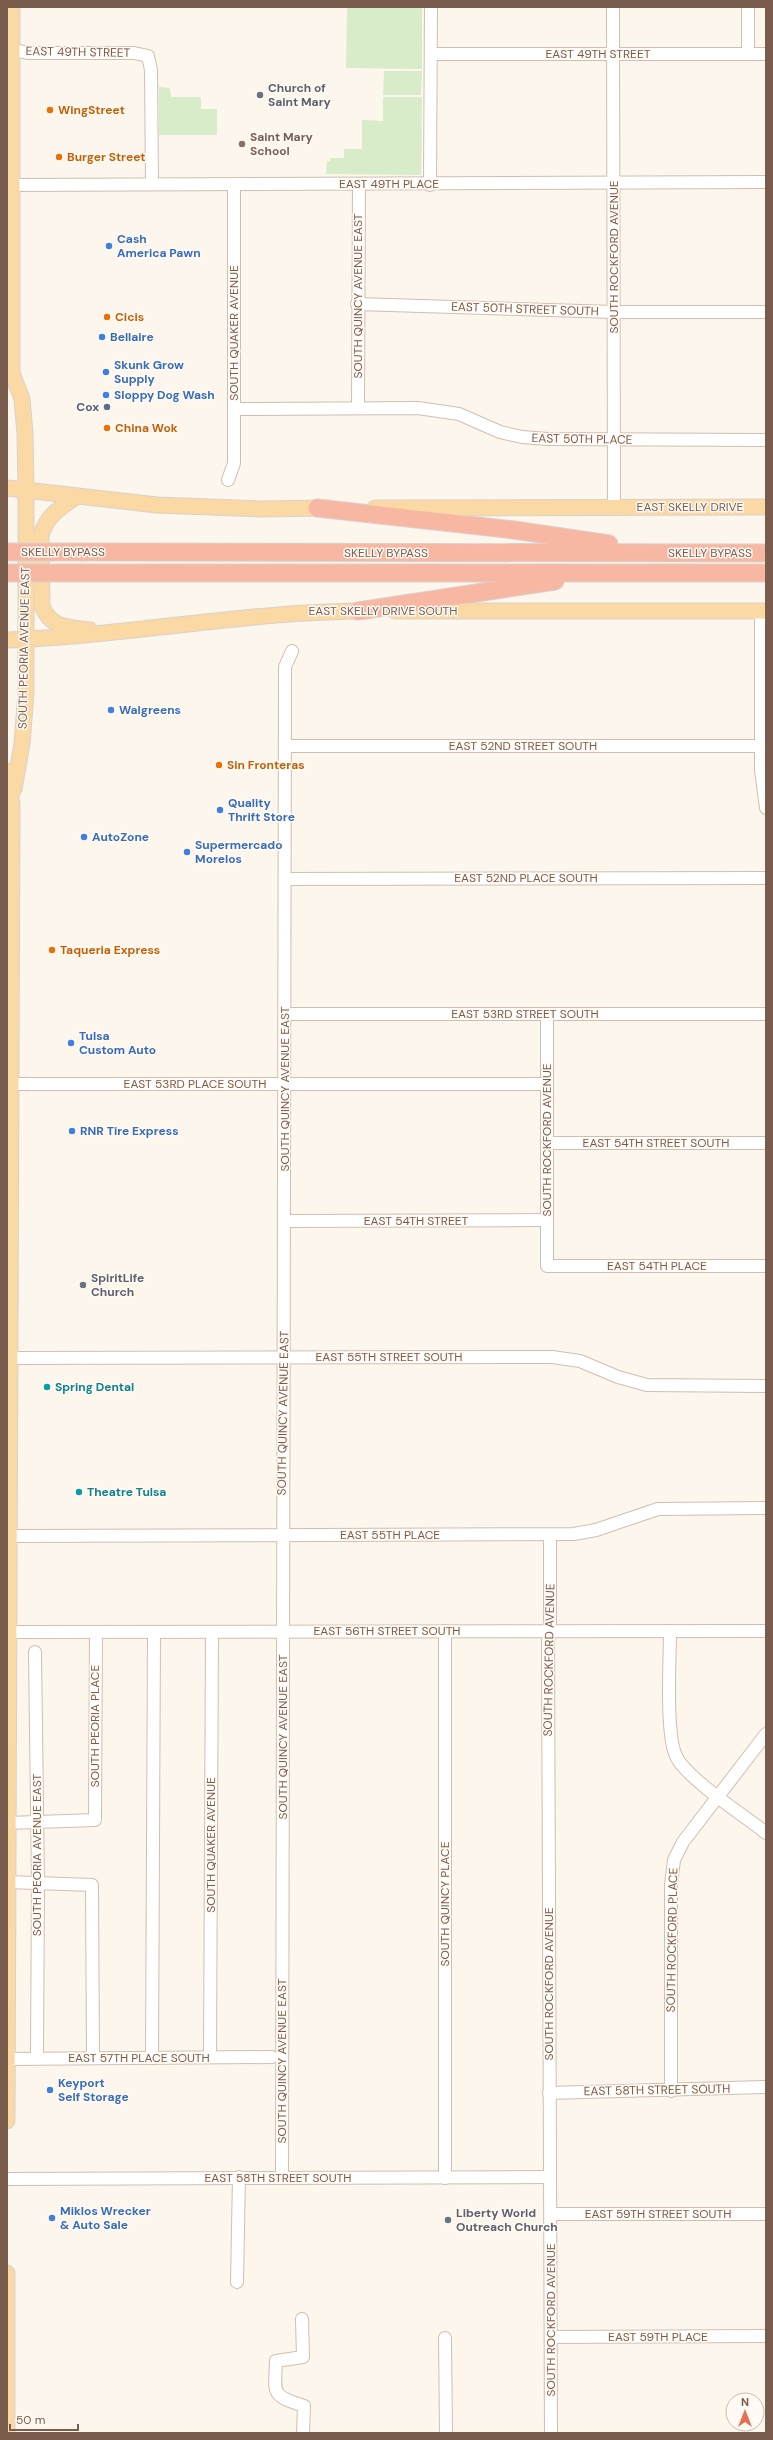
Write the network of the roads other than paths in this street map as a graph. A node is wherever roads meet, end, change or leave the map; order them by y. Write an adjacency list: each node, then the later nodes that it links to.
1 (12, 7): 5 (main road, SOUTH PEORIA AVENUE EAST)
2 (431, 7): 6 (street)
3 (613, 7): 7 (street, SOUTH ROCKFORD AVENUE)
4 (748, 7): 8 (street)
5 (9, 50): 10 (main road, SOUTH PEORIA AVENUE EAST); 13 (street, EAST 49TH STREET)
6 (431, 54): 7 (street, EAST 49TH STREET); 17 (street)
7 (613, 54): 8 (street, EAST 49TH STREET); 11 (street, SOUTH ROCKFORD AVENUE)
8 (748, 54): 9 (street, EAST 49TH STREET)
9 (766, 54)
10 (10, 168): 15 (main road, SOUTH PEORIA AVENUE EAST)
11 (613, 182): 12 (street, EAST 49TH PLACE); 17 (street, EAST 49TH PLACE); 19 (street, SOUTH ROCKFORD AVENUE)
12 (766, 182)
13 (152, 184): 14 (street, EAST 49TH PLACE); 15 (street, EAST 49TH PLACE)
14 (234, 184): 16 (street, EAST 49TH PLACE); 23 (street, SOUTH QUAKER AVENUE)
15 (12, 185): 21 (main road, SOUTH PEORIA AVENUE EAST)
16 (359, 185): 17 (street, EAST 49TH PLACE); 18 (street, SOUTH QUINCY AVENUE EAST)
17 (430, 185)
18 (357, 304): 19 (street, EAST 50TH STREET SOUTH); 22 (street, SOUTH QUINCY AVENUE EAST)
19 (614, 312): 20 (street, EAST 50TH STREET SOUTH); 24 (street, SOUTH ROCKFORD AVENUE)
20 (766, 312)
21 (10, 379): 28 (main road, SOUTH PEORIA AVENUE EAST)
22 (358, 407): 23 (street, EAST 50TH PLACE); 24 (street, EAST 50TH PLACE)
23 (234, 409): 26 (street, SOUTH QUAKER AVENUE)
24 (614, 440): 25 (street, EAST 50TH PLACE); 30 (street, SOUTH ROCKFORD AVENUE)
25 (766, 440)
26 (228, 480)
27 (7, 488): 28 (main road)
28 (26, 490): 29 (main road); 43 (main road, SOUTH PEORIA AVENUE EAST)
29 (77, 496): 32 (main road); 41 (main road)
30 (614, 507): 31 (main road, EAST SKELLY DRIVE); 32 (main road)
31 (766, 507)
32 (317, 508): 34 (highway)
33 (7, 552): 34 (highway, SKELLY BYPASS, bridge)
34 (668, 553): 35 (highway, SKELLY BYPASS)
35 (766, 553)
36 (7, 573): 37 (highway, SKELLY BYPASS, bridge)
37 (602, 573): 38 (highway, SKELLY BYPASS); 39 (highway)
38 (766, 573)
39 (358, 611): 40 (main road, EAST SKELLY DRIVE SOUTH); 41 (main road, EAST SKELLY DRIVE SOUTH)
40 (763, 611): 46 (street)
41 (113, 634): 43 (main road, EAST SKELLY DRIVE SOUTH)
42 (7, 640): 43 (main road, EAST SKELLY DRIVE SOUTH)
43 (25, 640): 48 (main road, SOUTH PEORIA AVENUE EAST)
44 (292, 651): 45 (street, SOUTH QUINCY AVENUE EAST)
45 (285, 746): 46 (street, EAST 52ND STREET SOUTH); 51 (street, SOUTH QUINCY AVENUE EAST)
46 (761, 746): 49 (street)
47 (7, 771): 48 (main road, SOUTH PEORIA AVENUE EAST)
48 (12, 804): 52 (main road, SOUTH PEORIA AVENUE EAST)
49 (766, 808)
50 (766, 878): 51 (street, EAST 52ND PLACE SOUTH)
51 (285, 879): 53 (street, SOUTH QUINCY AVENUE EAST)
52 (9, 959): 57 (main road, SOUTH PEORIA AVENUE EAST)
53 (285, 1014): 54 (street, EAST 53RD STREET SOUTH); 56 (street, SOUTH QUINCY AVENUE EAST)
54 (547, 1014): 55 (street, EAST 53RD STREET SOUTH); 58 (street, SOUTH ROCKFORD AVENUE)
55 (766, 1014)
56 (284, 1083): 57 (street, EAST 53RD PLACE SOUTH); 58 (street, EAST 53RD PLACE SOUTH); 62 (street, SOUTH QUINCY AVENUE EAST)
57 (12, 1084): 66 (main road, SOUTH PEORIA AVENUE EAST)
58 (547, 1084): 59 (street, SOUTH ROCKFORD AVENUE)
59 (547, 1143): 60 (street, EAST 54TH STREET SOUTH); 61 (street, SOUTH ROCKFORD AVENUE)
60 (766, 1143)
61 (547, 1220): 62 (street, EAST 54TH STREET); 63 (street, SOUTH ROCKFORD AVENUE)
62 (284, 1221): 65 (street, SOUTH QUINCY AVENUE EAST)
63 (547, 1266): 64 (street, EAST 54TH PLACE)
64 (766, 1266)
65 (283, 1357): 66 (street, EAST 55TH STREET SOUTH); 67 (street, EAST 55TH STREET SOUTH); 69 (street, SOUTH QUINCY AVENUE EAST)
66 (9, 1358): 71 (main road, SOUTH PEORIA AVENUE EAST)
67 (766, 1386)
68 (766, 1508): 70 (street, EAST 55TH PLACE)
69 (282, 1535): 70 (street, EAST 55TH PLACE); 71 (street, EAST 55TH PLACE); 80 (street, SOUTH QUINCY AVENUE EAST)
70 (550, 1535): 73 (street, SOUTH ROCKFORD AVENUE)
71 (11, 1536): 76 (main road, SOUTH PEORIA AVENUE EAST)
72 (445, 1630): 73 (street, EAST 56TH STREET SOUTH); 80 (street, EAST 56TH STREET SOUTH); 104 (street, SOUTH QUINCY PLACE)
73 (549, 1631): 74 (street, EAST 56TH STREET SOUTH); 99 (street, SOUTH ROCKFORD AVENUE)
74 (670, 1631): 75 (street, EAST 56TH STREET SOUTH); 83 (street)
75 (766, 1631)
76 (8, 1632): 77 (street, EAST 56TH STREET SOUTH); 85 (main road, SOUTH PEORIA AVENUE EAST)
77 (96, 1632): 78 (street, EAST 56TH STREET SOUTH); 84 (street, SOUTH PEORIA PLACE)
78 (154, 1632): 79 (street, EAST 56TH STREET SOUTH); 94 (street)
79 (212, 1632): 80 (street, EAST 56TH STREET SOUTH); 90 (street, SOUTH QUAKER AVENUE)
80 (283, 1632): 103 (street, SOUTH QUINCY AVENUE EAST)
81 (35, 1652): 84 (street, SOUTH PEORIA AVENUE EAST)
82 (766, 1734): 83 (street, SOUTH ROCKFORD PLACE)
83 (718, 1796): 86 (street); 98 (street, SOUTH ROCKFORD PLACE)
84 (37, 1822): 85 (street); 88 (street, SOUTH PEORIA AVENUE EAST)
85 (8, 1823): 87 (main road, SOUTH PEORIA AVENUE EAST)
86 (766, 1832)
87 (7, 1882): 88 (street); 89 (main road, SOUTH PEORIA AVENUE EAST)
88 (38, 1882): 92 (street, SOUTH PEORIA AVENUE EAST); 93 (street)
89 (7, 1974): 95 (main road, SOUTH PEORIA AVENUE EAST)
90 (210, 2057): 91 (street, EAST 57TH PLACE SOUTH); 94 (street, EAST 57TH PLACE SOUTH)
91 (272, 2057)
92 (37, 2058): 93 (street, EAST 57TH PLACE SOUTH); 95 (street, EAST 57TH PLACE SOUTH)
93 (93, 2058): 94 (street, EAST 57TH PLACE SOUTH)
94 (152, 2058)
95 (7, 2059): 96 (main road, SOUTH PEORIA AVENUE EAST)
96 (7, 2072): 100 (main road, SOUTH PEORIA AVENUE EAST)
97 (766, 2087): 98 (street, EAST 58TH STREET SOUTH)
98 (671, 2091): 99 (street, EAST 58TH STREET SOUTH)
99 (549, 2093): 102 (street, SOUTH ROCKFORD AVENUE)
100 (7, 2121)
101 (239, 2177): 103 (street, EAST 58TH STREET SOUTH); 105 (street, EAST 58TH STREET SOUTH); 109 (street)
102 (549, 2177): 104 (street, EAST 58TH STREET SOUTH); 106 (street, SOUTH ROCKFORD AVENUE)
103 (282, 2178): 104 (street, EAST 58TH STREET SOUTH)
104 (444, 2178)
105 (7, 2179)
106 (551, 2214): 107 (street, EAST 59TH STREET SOUTH); 112 (street, SOUTH ROCKFORD AVENUE)
107 (766, 2214)
108 (7, 2273): 114 (main road)
109 (238, 2282)
110 (302, 2319): 115 (street)
111 (766, 2336): 112 (street, EAST 59TH PLACE)
112 (550, 2337): 117 (street, SOUTH ROCKFORD AVENUE)
113 (445, 2338): 116 (street)
114 (7, 2433)
115 (303, 2433)
116 (446, 2433)
117 (551, 2433)

